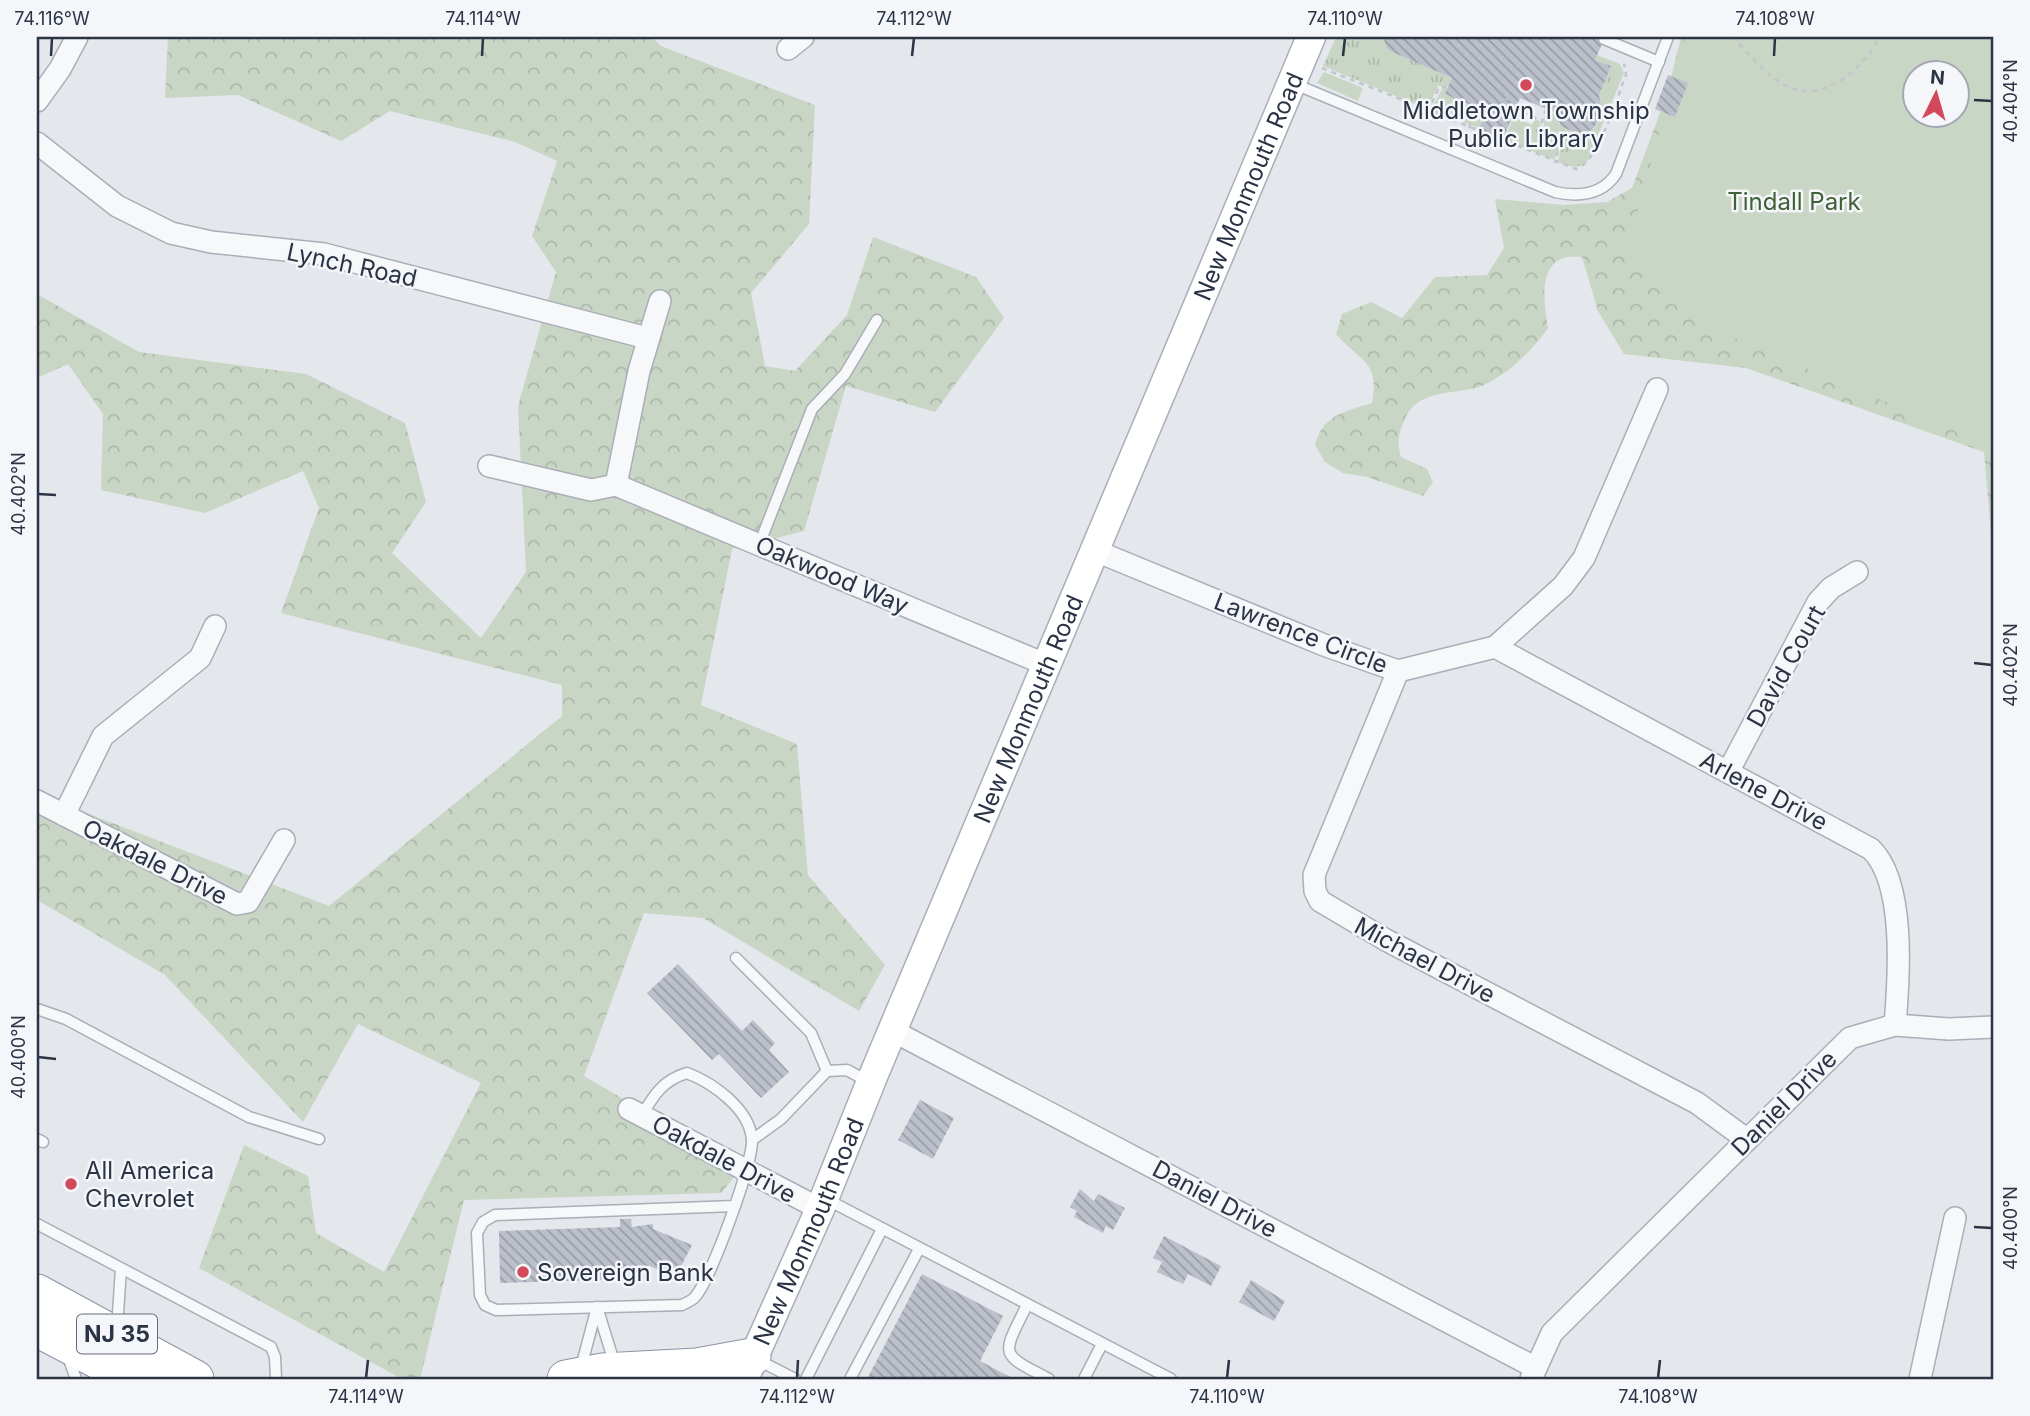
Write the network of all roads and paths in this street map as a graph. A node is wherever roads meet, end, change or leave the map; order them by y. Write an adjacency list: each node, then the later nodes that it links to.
1 (77, 37): 12 (street)
2 (1311, 37): 9 (main road, New Monmouth Road)
3 (1668, 37): 7 (lane)
4 (1732, 37): 5 (path)
5 (1879, 37)
6 (1604, 40): 7 (lane); 21 (path)
7 (1659, 62): 9 (lane)
8 (1320, 67): 15 (path)
9 (1292, 83): 29 (main road, New Monmouth Road)
10 (1448, 87): 15 (path)
11 (1507, 98): 13 (path)
12 (37, 100)
13 (1504, 105): 16 (path); 19 (path)
14 (1546, 109): 16 (path)
15 (1428, 112): 18 (path)
16 (1541, 120): 21 (path)
17 (1471, 122): 18 (path)
18 (1469, 128): 19 (path)
19 (1490, 137): 21 (path)
20 (37, 143): 24 (street, Lynch Road)
21 (1555, 163)
22 (660, 301): 24 (street)
23 (877, 320): 28 (lane)
24 (647, 338): 27 (street)
25 (1657, 389): 32 (street, Lawrence Circle)
26 (489, 466): 27 (street)
27 (616, 485): 28 (street, Oakwood Way)
28 (759, 545): 33 (street, Oakwood Way)
29 (1096, 551): 33 (main road, New Monmouth Road); 34 (street, Lawrence Circle)
30 (1857, 572): 35 (street, David Court)
31 (215, 626): 37 (street)
32 (1496, 647): 34 (street, Lawrence Circle); 35 (street, Arlene Drive)
33 (1047, 665): 43 (main road, New Monmouth Road)
34 (1398, 671): 48 (street, Michael Drive)
35 (1728, 772): 41 (street, Arlene Drive)
36 (37, 801): 37 (street, Oakdale Drive)
37 (64, 815): 38 (street, Oakdale Drive)
38 (284, 840)
39 (736, 958): 44 (lane)
40 (37, 1009): 47 (lane)
41 (1895, 1025): 42 (street, Daniel Drive); 48 (street, Daniel Drive)
42 (1993, 1027)
43 (893, 1031): 45 (main road, New Monmouth Road); 66 (street, Daniel Drive)
44 (827, 1072): 45 (lane); 49 (lane)
45 (870, 1083): 51 (main road, New Monmouth Road)
46 (635, 1112): 49 (lane); 50 (street, Oakdale Drive)
47 (319, 1139)
48 (1746, 1139): 66 (street, Daniel Drive)
49 (752, 1140): 50 (lane)
50 (746, 1170): 51 (street, Oakdale Drive); 52 (lane)
51 (822, 1204): 55 (lane); 64 (main road, New Monmouth Road)
52 (734, 1206): 60 (lane); 60 (lane)
53 (1955, 1218): 78 (street)
54 (37, 1224): 57 (lane)
55 (883, 1229): 56 (lane); 73 (lane)
56 (919, 1249): 59 (lane); 74 (lane)
57 (121, 1269): 62 (lane); 71 (lane)
58 (37, 1293): 62 (highway, NJ 35)
59 (1027, 1305): 63 (lane); 75 (lane)
60 (597, 1307): 65 (lane); 67 (lane)
61 (50, 1334): 68 (lane); 69 (highway, NJ 35)
62 (117, 1334): 70 (highway, NJ 35)
63 (1102, 1344): 76 (lane); 77 (lane)
64 (748, 1368): 65 (highway); 72 (lane)
65 (617, 1371): 67 (highway)
66 (1534, 1373)
67 (572, 1377)
68 (76, 1379)
69 (134, 1379)
70 (195, 1379)
71 (276, 1379)
72 (795, 1379)
73 (806, 1379)
74 (850, 1379)
75 (1049, 1379)
76 (1084, 1379)
77 (1171, 1379)
78 (1920, 1379)

